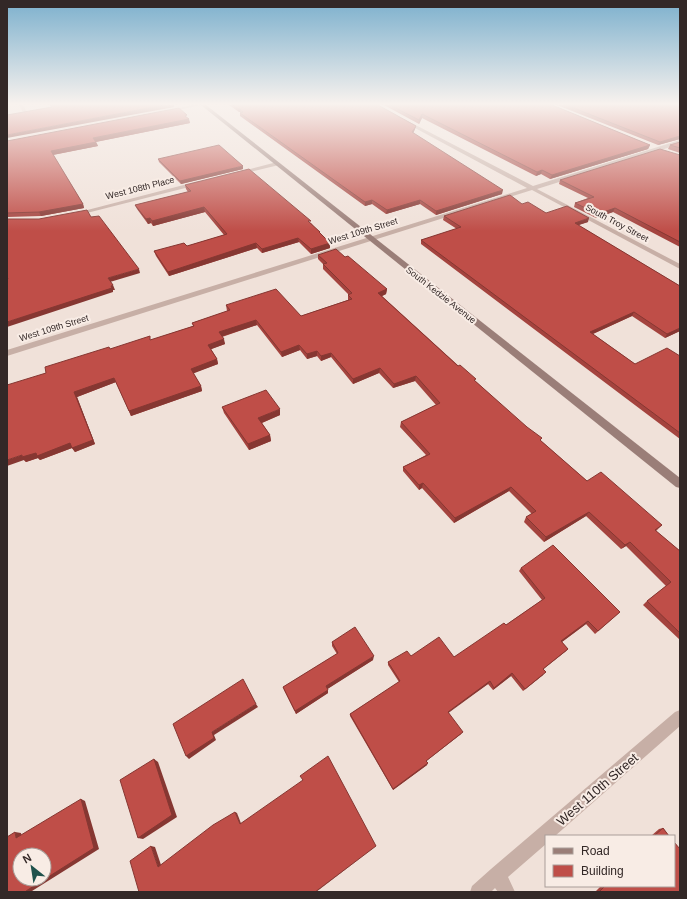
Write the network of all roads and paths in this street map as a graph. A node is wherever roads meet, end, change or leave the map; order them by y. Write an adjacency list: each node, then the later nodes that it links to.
1 (256, 147): 7 (main road, South Kedzie Avenue)
2 (455, 147): 10 (street, South Troy Street)
3 (653, 147): 5 (street)
4 (665, 147): 5 (street, West 109th Street)
5 (659, 149): 6 (street); 10 (street, West 109th Street)
6 (672, 153)
7 (277, 164): 8 (street); 12 (main road, South Kedzie Avenue)
8 (231, 175)
9 (208, 181): 11 (street, West 108th Place)
10 (531, 188): 12 (street, West 109th Street); 13 (street, South Troy Street)
11 (69, 215)
12 (371, 239): 14 (street, West 109th Street); 15 (main road, South Kedzie Avenue)
13 (680, 267)
14 (7, 353)
15 (680, 484)
16 (680, 717): 17 (street, West 110th Street)
17 (497, 875): 18 (street, West 110th Street); 19 (street)
18 (478, 892)
19 (507, 892)

